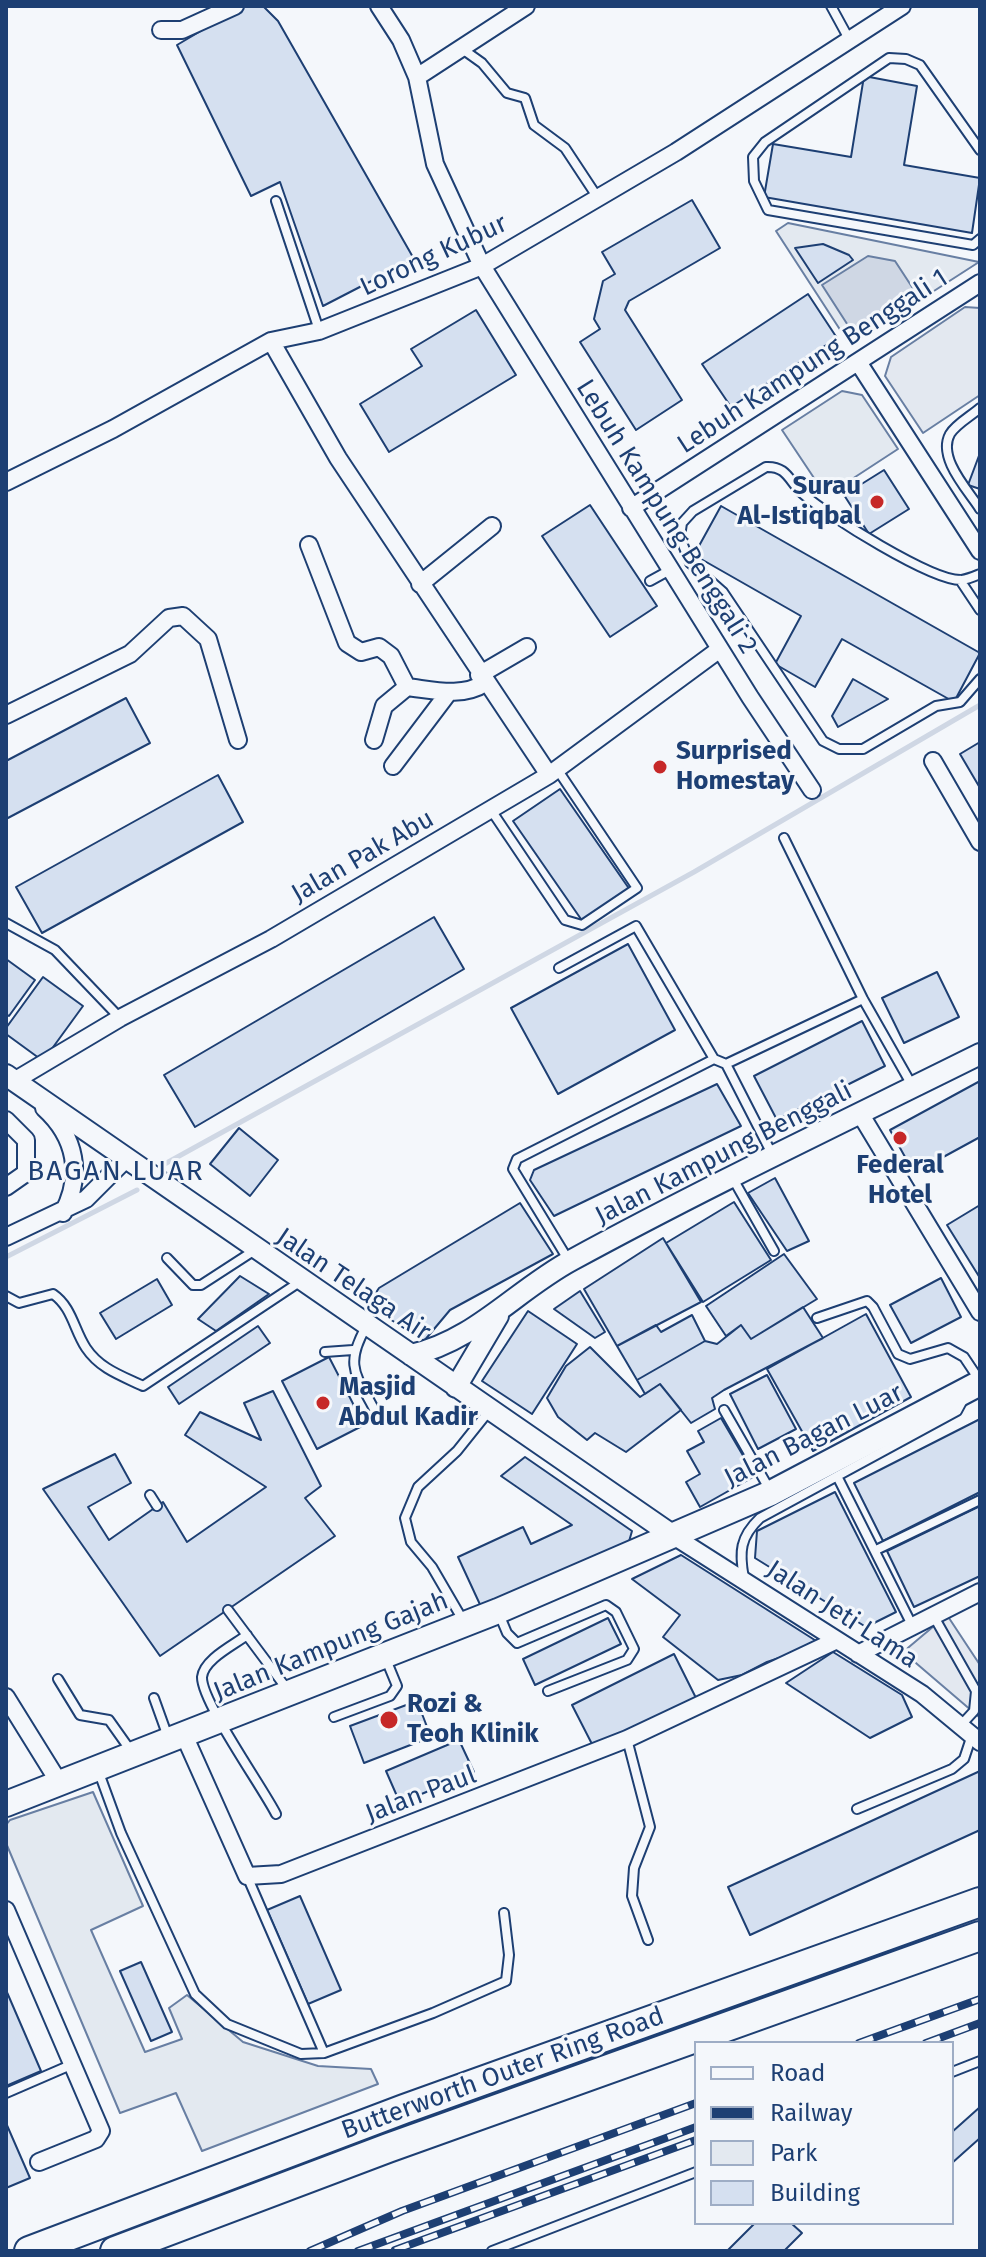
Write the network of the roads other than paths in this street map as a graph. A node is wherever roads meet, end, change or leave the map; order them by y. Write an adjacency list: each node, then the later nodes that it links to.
1 (235, 6): 6 (street)
2 (379, 6): 9 (street, Lebuh Kampung Benggali 2)
3 (526, 6): 8 (street)
4 (831, 6): 7 (lane)
5 (902, 6): 7 (street, Lorong Kubur)
6 (161, 30)
7 (850, 40): 11 (street, Lorong Kubur)
8 (460, 48): 9 (street); 11 (lane)
9 (417, 77): 14 (street, Lebuh Kampung Benggali 2)
10 (980, 150): 13 (lane)
11 (598, 198): 14 (street, Lorong Kubur)
12 (276, 201): 16 (lane)
13 (980, 239)
14 (482, 266): 16 (street, Lorong Kubur); 21 (street, Lebuh Kampung Benggali 2)
15 (980, 283): 18 (street, Lebuh Kampung Benggali 1)
16 (319, 331): 17 (street, Lorong Kubur)
17 (271, 341): 20 (street, Lorong Kubur); 30 (street)
18 (858, 362): 21 (street, Lebuh Kampung Benggali 1); 25 (street)
19 (980, 408): 22 (lane)
20 (6, 482)
21 (631, 508): 26 (street, Lebuh Kampung Benggali 2)
22 (980, 509)
23 (492, 526): 30 (street)
24 (309, 545): 36 (street)
25 (980, 551)
26 (670, 570): 29 (lane); 33 (street, Lebuh Kampung Benggali 2)
27 (980, 574): 28 (lane)
28 (960, 580): 31 (lane); 35 (lane)
29 (650, 581)
30 (420, 584): 34 (street)
31 (980, 610)
32 (527, 647): 34 (street)
33 (720, 649): 43 (street, Jalan Pak Abu); 44 (street, Lebuh Kampung Benggali 2)
34 (482, 679): 37 (street); 43 (street)
35 (980, 679)
36 (407, 687): 37 (street); 40 (street)
37 (449, 692): 42 (street)
38 (6, 715): 39 (street)
39 (238, 740)
40 (374, 740)
41 (933, 761): 47 (street)
42 (393, 766)
43 (553, 772): 45 (street, Jalan Pak Abu); 45 (lane)
44 (812, 790)
45 (491, 809): 51 (street, Jalan Pak Abu)
46 (784, 838): 50 (lane)
47 (980, 842)
48 (6, 923): 51 (lane)
49 (559, 968): 53 (lane)
50 (863, 999): 54 (lane); 56 (lane)
51 (120, 1018): 55 (street, Jalan Pak Abu)
52 (980, 1054): 56 (street, Jalan Kampung Benggali)
53 (714, 1059): 54 (lane); 68 (lane)
54 (726, 1064): 59 (lane)
55 (10, 1078): 60 (street, Jalan Telaga Air); 63 (street)
56 (913, 1087): 57 (street, Jalan Kampung Benggali)
57 (861, 1115): 59 (street, Jalan Kampung Benggali); 72 (street)
58 (6, 1120): 62 (street)
59 (774, 1158): 61 (street, Jalan Kampung Benggali)
60 (125, 1160): 63 (street); 65 (street, Jalan Telaga Air)
61 (731, 1176): 66 (lane); 68 (street, Jalan Kampung Benggali)
62 (6, 1187)
63 (63, 1213): 64 (street)
64 (6, 1237)
65 (256, 1249): 67 (lane); 69 (street, Jalan Telaga Air)
66 (774, 1251)
67 (167, 1258)
68 (569, 1261): 71 (street, Jalan Kampung Benggali)
69 (301, 1281): 70 (lane); 74 (street, Jalan Telaga Air)
70 (6, 1296)
71 (500, 1312): 77 (street); 79 (street)
72 (980, 1312)
73 (817, 1318): 78 (lane)
74 (366, 1326): 75 (lane); 77 (street, Jalan Telaga Air)
75 (353, 1350): 76 (lane); 82 (lane)
76 (325, 1352)
77 (411, 1355): 79 (street, Jalan Telaga Air)
78 (977, 1384): 83 (lane); 84 (main road, Jalan Bagan Luar)
79 (456, 1387): 80 (street, Jalan Telaga Air)
80 (489, 1410): 88 (street, Jalan Telaga Air); 95 (lane)
81 (724, 1410): 84 (lane)
82 (378, 1417)
83 (838, 1478): 89 (lane); 90 (lane)
84 (771, 1493): 88 (main road, Jalan Bagan Luar)
85 (150, 1495): 87 (lane)
86 (980, 1500): 89 (lane)
87 (157, 1506)
88 (672, 1535): 90 (street, Jalan Jeti Lama); 93 (main road, Jalan Kampung Gajah)
89 (876, 1550): 96 (lane)
90 (745, 1581): 98 (street, Jalan Jeti Lama)
91 (980, 1593): 94 (street)
92 (228, 1610): 97 (lane)
93 (498, 1611): 95 (main road, Jalan Kampung Gajah); 102 (lane)
94 (933, 1615): 96 (street); 108 (lane)
95 (465, 1624): 100 (main road, Jalan Kampung Gajah)
96 (912, 1625): 99 (street)
97 (247, 1635): 103 (lane); 107 (lane)
98 (837, 1640): 99 (street, Jalan Jeti Lama); 110 (street, Jalan Paul)
99 (858, 1654): 108 (street, Jalan Jeti Lama)
100 (384, 1656): 103 (main road, Jalan Kampung Gajah); 106 (lane)
101 (58, 1679): 111 (lane)
102 (548, 1691)
103 (290, 1692): 107 (main road, Jalan Kampung Gajah)
104 (6, 1697): 113 (street)
105 (154, 1698): 109 (lane)
106 (334, 1717)
107 (221, 1721): 109 (main road, Jalan Kampung Gajah); 116 (lane)
108 (971, 1734): 115 (lane)
109 (176, 1738): 111 (main road, Jalan Kampung Gajah); 117 (street)
110 (627, 1739): 117 (street, Jalan Paul); 122 (lane)
111 (133, 1755): 112 (main road, Jalan Kampung Gajah)
112 (97, 1769): 113 (main road, Jalan Kampung Gajah); 123 (lane)
113 (60, 1784): 114 (main road, Jalan Kampung Gajah)
114 (6, 1804)
115 (857, 1809)
116 (276, 1814)
117 (247, 1876): 123 (lane)
118 (980, 1902): 130 (highway, Butterworth Outer Ring Road)
119 (6, 1910): 125 (street)
120 (504, 1913): 123 (lane)
121 (980, 1936): 131 (highway, Butterworth Outer Ring Road)
122 (648, 1940)
123 (324, 2053)
124 (980, 2061): 126 (lane)
125 (73, 2064): 127 (lane); 128 (street)
126 (954, 2071)
127 (6, 2093)
128 (39, 2162)
129 (694, 2173): 132 (lane)
130 (29, 2251)
131 (115, 2251)
132 (492, 2251)

